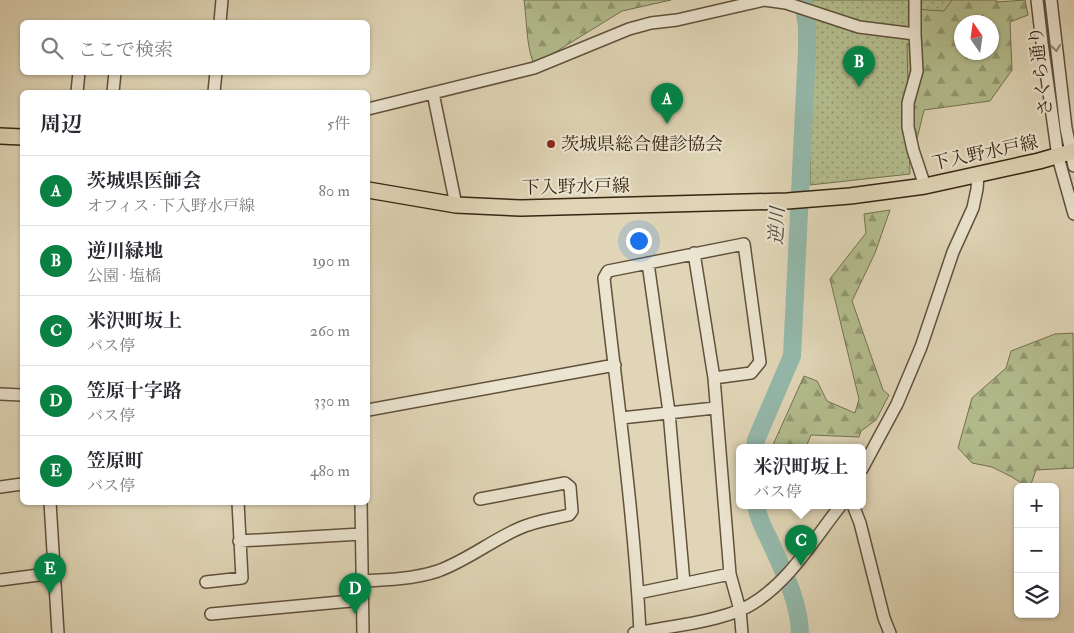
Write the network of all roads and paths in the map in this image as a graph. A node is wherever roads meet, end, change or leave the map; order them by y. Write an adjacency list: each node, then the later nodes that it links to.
1 (222, 0): 5 (street)
2 (914, 0): 6 (street)
3 (1038, 0): 17 (street, さくら通り)
4 (1050, 0): 17 (street, さくら通り, one-way to 17)
5 (220, 20)
6 (914, 34): 13 (street); 19 (street)
7 (78, 75): 10 (street)
8 (115, 75): 11 (street)
9 (216, 75): 12 (street)
10 (77, 90)
11 (113, 90)
12 (214, 90)
13 (433, 93): 14 (street); 21 (street)
14 (370, 109)
15 (0, 136): 16 (main road)
16 (20, 137)
17 (1069, 157): 18 (main road, 下入野水戸線); 22 (street, さくら通り)
18 (978, 175): 19 (main road, 下入野水戸線); 33 (street)
19 (925, 186): 21 (main road, 下入野水戸線)
20 (370, 190): 21 (main road, 下入野水戸線)
21 (456, 205)
22 (1074, 214)
23 (694, 253): 24 (street); 26 (street); 26 (street)
24 (648, 262): 25 (street); 31 (street)
25 (615, 365): 30 (street); 32 (street)
26 (714, 378): 29 (street)
27 (0, 394): 28 (street)
28 (20, 395)
29 (715, 408): 31 (street); 45 (street)
30 (370, 410)
31 (669, 412): 32 (street); 49 (street)
32 (622, 418): 50 (street)
33 (866, 462)
34 (20, 484): 35 (street)
35 (0, 487)
36 (480, 499): 47 (street)
37 (50, 505): 44 (street)
38 (238, 505): 43 (street)
39 (361, 505): 42 (street)
40 (838, 509): 52 (street)
41 (855, 509): 58 (street)
42 (361, 534): 43 (street); 47 (street)
43 (239, 541): 48 (street)
44 (54, 573): 46 (street); 55 (street)
45 (730, 574): 49 (street); 52 (street)
46 (0, 580)
47 (362, 581): 51 (street)
48 (206, 582)
49 (684, 583): 50 (street)
50 (638, 593): 54 (street)
51 (362, 600): 53 (street); 56 (street)
52 (740, 610): 54 (street); 57 (street)
53 (211, 614)
54 (637, 632)
55 (58, 633)
56 (363, 633)
57 (742, 633)
58 (890, 633)

